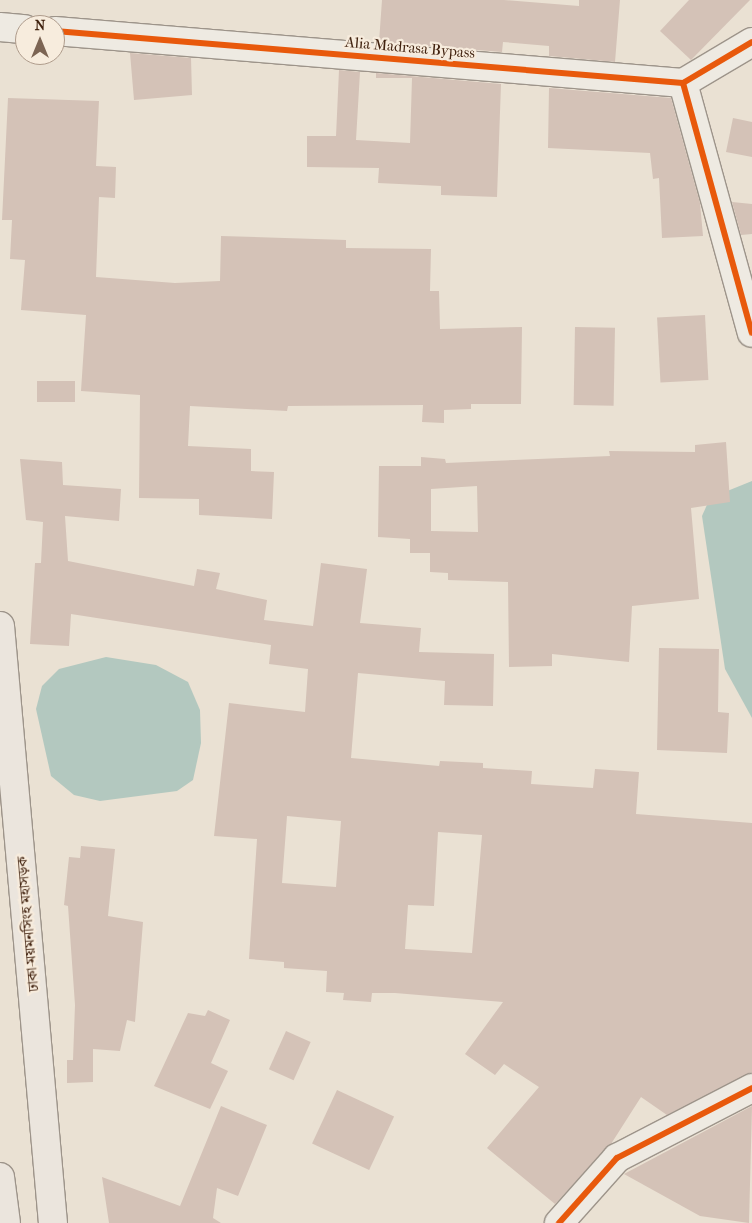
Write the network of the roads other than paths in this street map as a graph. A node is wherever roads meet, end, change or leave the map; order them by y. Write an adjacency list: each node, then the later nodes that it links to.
1 (0, 27): 2 (street)
2 (15, 28)
3 (65, 32): 5 (street, Alia Madrasa Bypass)
4 (752, 42): 5 (street)
5 (683, 83): 6 (street)
6 (752, 333)
7 (0, 626): 11 (main road, ঢাকা-ময়মনসিংহ মহাসড়ক)
8 (752, 1088): 12 (street)
9 (0, 1177): 10 (main road)
10 (6, 1223)
11 (52, 1223)
12 (559, 1223)

